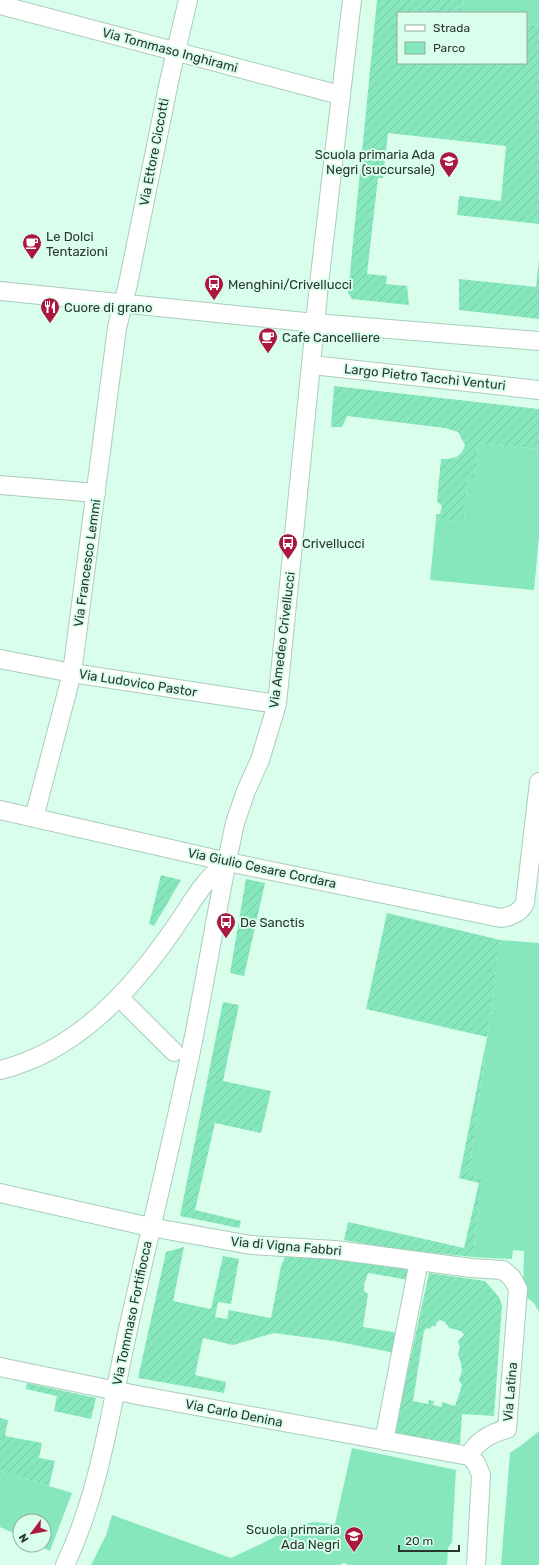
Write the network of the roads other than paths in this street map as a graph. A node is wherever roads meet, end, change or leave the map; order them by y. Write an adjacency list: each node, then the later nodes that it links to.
1 (188, 0): 4 (street, Via Ettore Ciccotti)
2 (352, 0): 5 (street, Via Amedeo Crivellucci)
3 (0, 5): 4 (street, Via Tommaso Inghirami)
4 (176, 52): 5 (street, Via Tommaso Inghirami); 7 (street, Via Ettore Ciccotti)
5 (340, 95): 8 (street, Via Amedeo Crivellucci)
6 (0, 291): 7 (street)
7 (123, 304): 8 (street); 13 (street, Via Francesco Lemmi)
8 (315, 323): 9 (street); 10 (street, Via Amedeo Crivellucci)
9 (539, 341)
10 (312, 365): 11 (street, Largo Pietro Tacchi Venturi); 16 (street, Via Amedeo Crivellucci)
11 (539, 390)
12 (0, 485): 13 (street)
13 (96, 493): 15 (street, Via Francesco Lemmi)
14 (0, 659): 15 (street, Via Ludovico Pastor)
15 (72, 673): 16 (street, Via Ludovico Pastor); 19 (street, Via Francesco Lemmi)
16 (277, 704): 20 (street, Via Amedeo Crivellucci)
17 (539, 782): 20 (street, Via Giulio Cesare Cordara)
18 (0, 810): 19 (street, Via Giulio Cesare Cordara)
19 (34, 818): 20 (street, Via Giulio Cesare Cordara)
20 (228, 862): 21 (street); 22 (street, Via Amedeo Crivellucci)
21 (119, 997): 22 (street); 23 (street)
22 (182, 1055): 25 (street, Via Tommaso Fortifiocca)
23 (0, 1070)
24 (0, 1193): 25 (street, Via di Vigna Fabbri)
25 (150, 1227): 26 (street, Via di Vigna Fabbri); 29 (street, Via Tommaso Fortifiocca)
26 (419, 1261): 27 (street, Via di Vigna Fabbri); 30 (street)
27 (503, 1270): 31 (street, Via Latina)
28 (0, 1367): 29 (street, Via Carlo Denina)
29 (115, 1390): 30 (street, Via Carlo Denina); 32 (street, Via Tommaso Fortifiocca)
30 (384, 1440): 31 (street, Via Carlo Denina)
31 (469, 1456): 33 (street)
32 (65, 1565)
33 (476, 1565)

